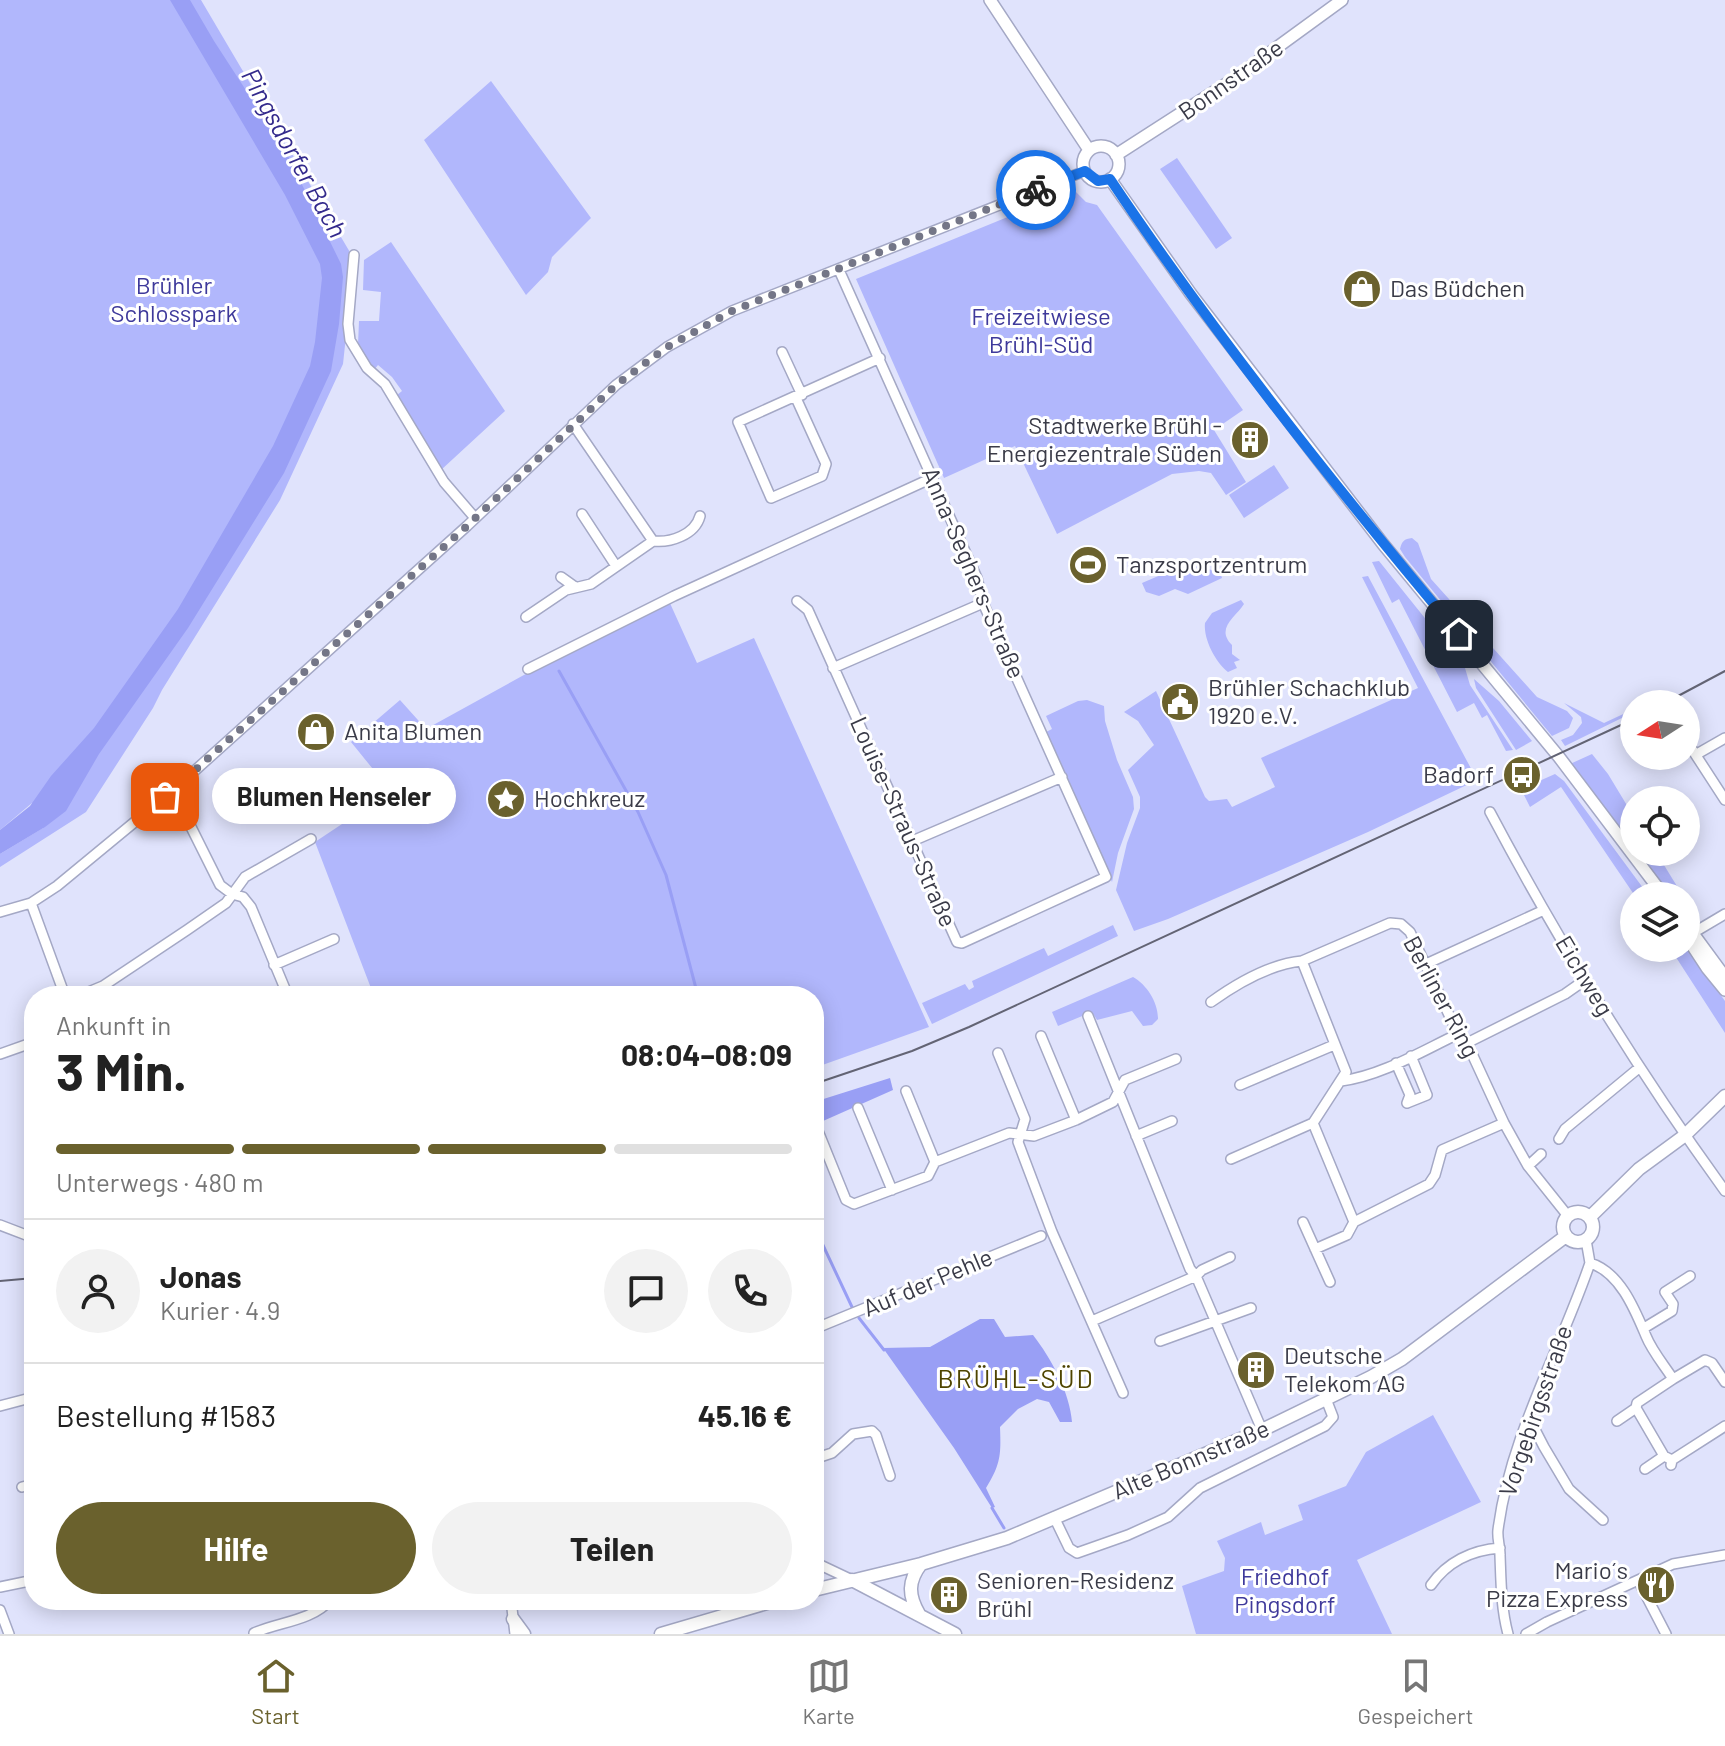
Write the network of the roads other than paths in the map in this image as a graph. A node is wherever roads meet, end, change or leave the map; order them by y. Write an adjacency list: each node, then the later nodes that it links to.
1 (990, 0): 3 (street)
2 (1342, 0): 4 (street, Bonnstraße)
3 (1089, 150): 4 (street); 5 (street)
4 (1116, 155): 6 (street)
5 (1085, 171): 6 (street); 8 (street)
6 (1110, 179): 36 (street)
7 (354, 255): 16 (street)
8 (839, 270): 10 (street, Anna-Seghers-Straße); 12 (street)
9 (782, 352): 11 (street)
10 (880, 358): 11 (street); 13 (street, Anna-Seghers-Straße)
11 (799, 396): 11 (street)
12 (573, 424): 16 (street); 17 (street)
13 (932, 478): 22 (street, Anna-Seghers-Straße); 25 (street)
14 (582, 514): 18 (street)
15 (700, 516): 17 (street)
16 (475, 518): 30 (street)
17 (653, 541): 18 (street)
18 (616, 566): 20 (street)
19 (561, 577): 20 (street)
20 (575, 587): 23 (street)
21 (797, 601): 24 (street, Louise-Straus-Straße)
22 (983, 603): 24 (street); 29 (street, Anna-Seghers-Straße)
23 (526, 617)
24 (833, 668): 34 (street, Louise-Straus-Straße)
25 (528, 669)
26 (1725, 738): 27 (street)
27 (1700, 752)
28 (1700, 759): 31 (street)
29 (1062, 777): 34 (street); 35 (street, Anna-Seghers-Straße)
30 (171, 792): 37 (street); 38 (street)
31 (1725, 800)
32 (1490, 812): 39 (street, Eichweg)
33 (311, 839): 37 (street)
34 (910, 842): 35 (street, Louise-Straus-Straße)
35 (1106, 877)
36 (1652, 882)
37 (232, 894): 48 (street); 52 (street)
38 (31, 903): 40 (street); 51 (street)
39 (1544, 910): 47 (street); 50 (street, Eichweg)
40 (0, 912)
41 (1725, 914): 42 (street)
42 (1700, 925)
43 (334, 939): 48 (street)
44 (1700, 946): 49 (street)
45 (1700, 954): 54 (street)
46 (1302, 961): 47 (street, Berliner Ring); 55 (street, Berliner Ring); 60 (street)
47 (1426, 964): 57 (street, Berliner Ring)
48 (274, 965): 53 (street)
49 (1725, 977)
50 (1585, 980): 59 (street); 67 (street, Eichweg)
51 (61, 986)
52 (103, 986)
53 (283, 986)
54 (1725, 990)
55 (1211, 1002)
56 (1088, 1016): 71 (street)
57 (1458, 1034): 59 (street, Berliner Ring); 64 (street)
58 (1041, 1036): 74 (street)
59 (1467, 1043): 77 (street, Berliner Ring)
60 (1334, 1045): 68 (street); 69 (street)
61 (24, 1046): 63 (street)
62 (998, 1053): 78 (street)
63 (0, 1054)
64 (1411, 1056): 66 (street); 66 (street)
65 (1176, 1059): 71 (street)
66 (1396, 1063): 68 (street)
67 (1640, 1067): 80 (street, Eichweg); 81 (street)
68 (1341, 1081): 76 (street)
69 (1240, 1085)
70 (906, 1091): 85 (street)
71 (1118, 1091): 74 (street); 79 (street)
72 (1725, 1096): 80 (main road)
73 (858, 1108): 87 (street)
74 (1076, 1120): 78 (street)
75 (1172, 1121): 79 (street)
76 (1313, 1123): 84 (street); 92 (street)
77 (1504, 1123): 86 (street, Berliner Ring); 92 (street)
78 (1020, 1134): 85 (street); 106 (street)
79 (1136, 1136): 101 (street)
80 (1684, 1136): 88 (street, Eichweg); 90 (main road)
81 (1559, 1139)
82 (824, 1146): 87 (street)
83 (1541, 1154): 86 (street)
84 (1231, 1159)
85 (935, 1162): 87 (street)
86 (1528, 1166): 89 (street, Berliner Ring)
87 (892, 1190)
88 (1725, 1191)
89 (1568, 1216): 90 (main road); 96 (main road)
90 (1590, 1217): 97 (main road)
91 (1303, 1222): 98 (street)
92 (1354, 1222): 98 (street)
93 (0, 1225): 94 (street)
94 (24, 1234)
95 (1041, 1236): 107 (street, Auf der Pehle)
96 (1566, 1236): 97 (main road); 113 (main road, Alte Bonnstraße)
97 (1586, 1240): 100 (street)
98 (1315, 1249): 103 (street)
99 (1230, 1257): 101 (street)
100 (1590, 1263): 108 (street); 117 (street, Vorgebirgsstraße)
101 (1196, 1276): 105 (street); 106 (street)
102 (1690, 1276): 108 (street)
103 (1330, 1282)
104 (1251, 1308): 105 (street)
105 (1214, 1319): 109 (street); 120 (street)
106 (1092, 1321): 112 (street)
107 (824, 1325)
108 (1644, 1328): 110 (street)
109 (1160, 1341)
110 (1673, 1379): 111 (street); 116 (street)
111 (1725, 1382)
112 (1123, 1393)
113 (1326, 1399): 120 (main road, Alte Bonnstraße); 125 (street, Alte Bonnstraße)
114 (24, 1400): 115 (street)
115 (0, 1406)
116 (1636, 1408): 118 (street); 122 (street)
117 (1529, 1418): 126 (street); 127 (street, Vorgebirgsstraße)
118 (1617, 1421)
119 (1725, 1426): 122 (street)
120 (1262, 1430): 125 (main road, Alte Bonnstraße)
121 (824, 1456): 124 (street)
122 (1669, 1460): 123 (street)
123 (1645, 1469)
124 (890, 1476)
125 (1054, 1517): 129 (main road, Alte Bonnstraße)
126 (1603, 1520)
127 (1500, 1548): 134 (street); 150 (street, Vorgebirgsstraße)
128 (1725, 1555): 133 (street)
129 (921, 1564): 131 (main road, Alte Bonnstraße); 141 (main road)
130 (824, 1567): 131 (street)
131 (852, 1580): 136 (main road, Alte Bonnstraße); 141 (main road)
132 (24, 1582): 135 (street)
133 (1639, 1582): 151 (street); 152 (street)
134 (1431, 1585)
135 (0, 1587)
136 (824, 1587)
137 (0, 1610): 144 (street)
138 (318, 1610): 143 (street)
139 (512, 1610): 142 (street)
140 (743, 1610): 148 (main road)
141 (919, 1614): 149 (main road)
142 (513, 1619): 145 (main road); 146 (street); 147 (main road)
143 (254, 1633)
144 (9, 1634)
145 (508, 1634)
146 (515, 1634)
147 (524, 1634)
148 (661, 1634)
149 (955, 1634)
150 (1508, 1634)
151 (1526, 1634)
152 (1666, 1634)

